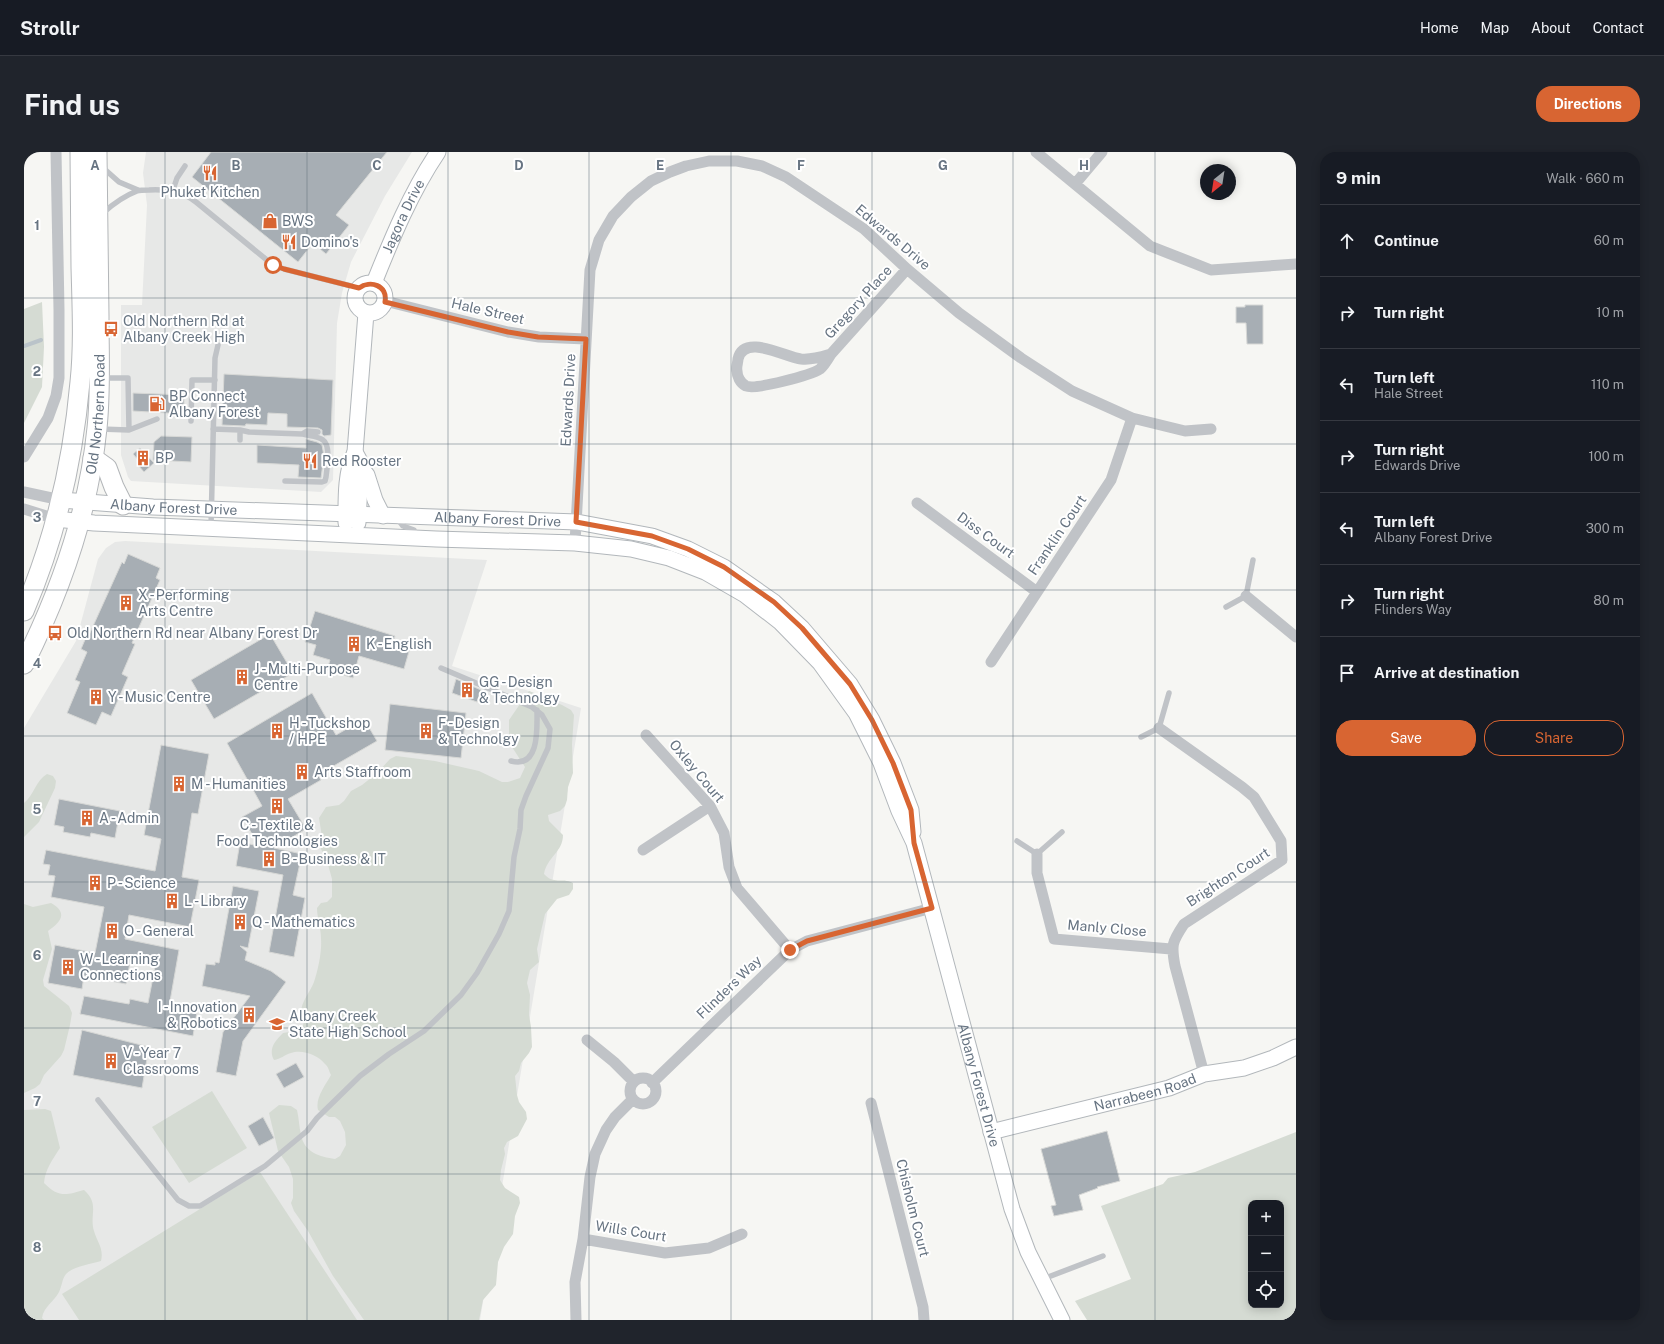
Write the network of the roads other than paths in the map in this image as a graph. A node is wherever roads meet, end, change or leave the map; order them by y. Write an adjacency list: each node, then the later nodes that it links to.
1 (56, 152): 35 (street)
2 (80, 152): 40 (highway, Old Northern Road)
3 (438, 152): 14 (street, Jagora Drive)
4 (1036, 152): 8 (street)
5 (1102, 152): 8 (street)
6 (98, 158): 9 (lane); 11 (highway, Old Northern Road)
7 (185, 166): 10 (lane)
8 (1076, 184): 12 (street)
9 (138, 190): 10 (lane); 11 (lane)
10 (173, 190): 15 (lane)
11 (98, 217): 21 (highway, Old Northern Road)
12 (1296, 264)
13 (907, 269): 18 (street, Edwards Drive); 20 (street, Gregory Place); 23 (street, Edwards Drive)
14 (374, 283): 15 (street); 16 (street)
15 (359, 288): 17 (street)
16 (385, 302): 17 (street); 18 (street, Hale Street)
17 (366, 313): 34 (street)
18 (586, 339): 50 (street, Edwards Drive)
19 (218, 345): 22 (lane)
20 (831, 354): 20 (street, Gregory Place)
21 (99, 378): 26 (highway, Old Northern Road); 28 (lane)
22 (215, 380): 25 (lane); 27 (lane)
23 (1132, 418): 30 (street, Edwards Drive); 56 (street, Franklin Court)
24 (157, 419): 28 (lane)
25 (191, 421)
26 (97, 428): 28 (lane); 36 (highway, Old Northern Road)
27 (214, 429): 29 (lane); 44 (lane)
28 (129, 430)
29 (240, 430): 32 (lane); 33 (lane)
30 (1211, 430)
31 (318, 432): 32 (lane)
32 (302, 434): 38 (lane)
33 (240, 440)
34 (355, 452): 37 (street); 46 (street)
35 (24, 457)
36 (93, 458): 41 (highway, Old Northern Road); 43 (highway)
37 (360, 466): 46 (street); 47 (street)
38 (285, 481)
39 (24, 492): 40 (street)
40 (61, 500): 41 (street, Albany Forest Drive); 48 (highway, Old Northern Road)
41 (84, 502): 43 (street, Albany Forest Drive); 49 (highway, Old Northern Road)
42 (918, 503): 56 (street, Diss Court)
43 (123, 504): 44 (street, Albany Forest Drive)
44 (211, 508): 46 (street, Albany Forest Drive); 51 (lane)
45 (24, 509): 48 (street)
46 (352, 514): 47 (street, Albany Forest Drive); 52 (street)
47 (389, 516): 50 (street, Albany Forest Drive); 53 (lane)
48 (56, 519): 49 (street, Albany Forest Drive); 59 (highway, Old Northern Road)
49 (78, 522): 51 (street, Albany Forest Drive); 62 (highway, Old Northern Road)
50 (576, 522): 54 (street, Edwards Drive); 73 (street, Albany Forest Drive)
51 (211, 528): 52 (street, Albany Forest Drive)
52 (352, 534): 53 (street, Albany Forest Drive)
53 (415, 538): 54 (street, Albany Forest Drive)
54 (575, 543): 73 (street, Albany Forest Drive)
55 (1253, 560): 57 (lane)
56 (1037, 592): 61 (street, Franklin Court)
57 (1246, 596): 58 (lane); 60 (street)
58 (1226, 607)
59 (24, 611)
60 (1296, 637)
61 (991, 662)
62 (24, 664)
63 (441, 668): 65 (lane)
64 (1169, 693): 66 (lane)
65 (537, 710): 69 (lane); 85 (lane)
66 (1159, 728): 68 (lane); 77 (street, Brighton Court)
67 (646, 735): 70 (street, Oxley Court)
68 (1141, 737)
69 (511, 761)
70 (710, 806): 74 (street); 78 (street, Oxley Court)
71 (1062, 832): 75 (lane)
72 (1017, 840): 75 (lane)
73 (914, 843): 76 (street, Albany Forest Drive)
74 (643, 850)
75 (1037, 854): 77 (street, Manly Close)
76 (932, 908): 78 (street, Flinders Way); 87 (street, Albany Forest Drive)
77 (1171, 949): 81 (street)
78 (790, 950): 83 (street, Flinders Way)
79 (587, 1040): 82 (street)
80 (1296, 1047): 81 (street, Narrabeen Road)
81 (1204, 1074): 87 (street, Narrabeen Road)
82 (634, 1082): 83 (street); 84 (street)
83 (652, 1082): 84 (street)
84 (633, 1099): 89 (street)
85 (98, 1100)
86 (871, 1103): 93 (street, Chisholm Court)
87 (991, 1132): 91 (street, Albany Forest Drive)
88 (742, 1234): 89 (street, Wills Court)
89 (583, 1239): 92 (street)
90 (1103, 1256): 91 (lane)
91 (1041, 1280): 94 (street, Albany Forest Drive)
92 (576, 1320)
93 (924, 1320)
94 (1062, 1320)

